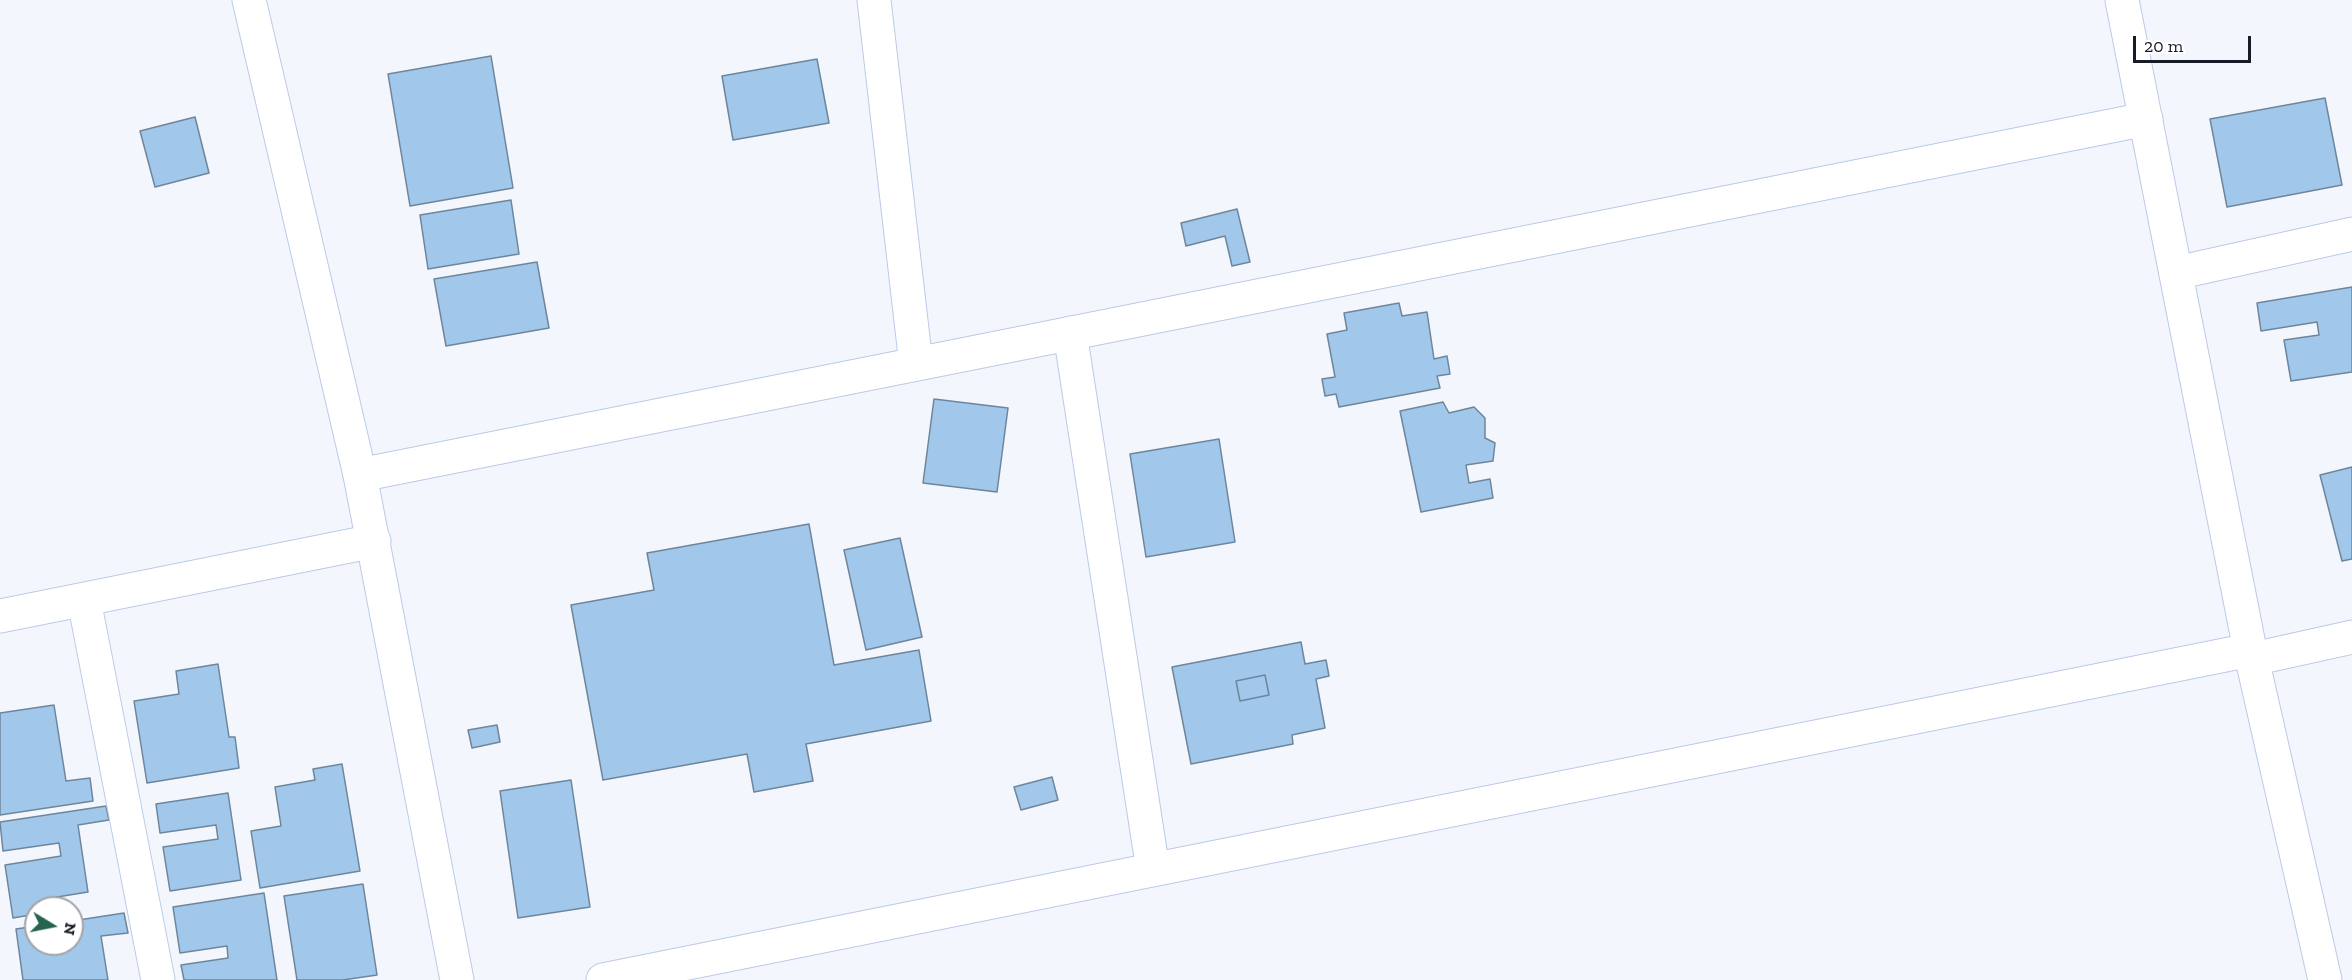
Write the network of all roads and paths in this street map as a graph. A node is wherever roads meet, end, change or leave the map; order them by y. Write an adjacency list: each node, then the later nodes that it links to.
1 (249, 0): 9 (street)
2 (874, 0): 8 (street)
3 (2122, 0): 4 (street)
4 (2146, 119): 6 (street); 7 (street)
5 (2352, 234): 6 (street)
6 (2176, 273): 14 (street)
7 (1070, 333): 8 (street); 15 (street)
8 (916, 364): 9 (street)
9 (360, 475): 10 (street)
10 (374, 541): 11 (street); 17 (street)
11 (84, 600): 12 (street); 16 (street)
12 (0, 616)
13 (2352, 637): 14 (street)
14 (2252, 655): 15 (street); 19 (street)
15 (1153, 870): 18 (street)
16 (158, 980)
17 (457, 980)
18 (603, 980)
19 (2325, 980)

